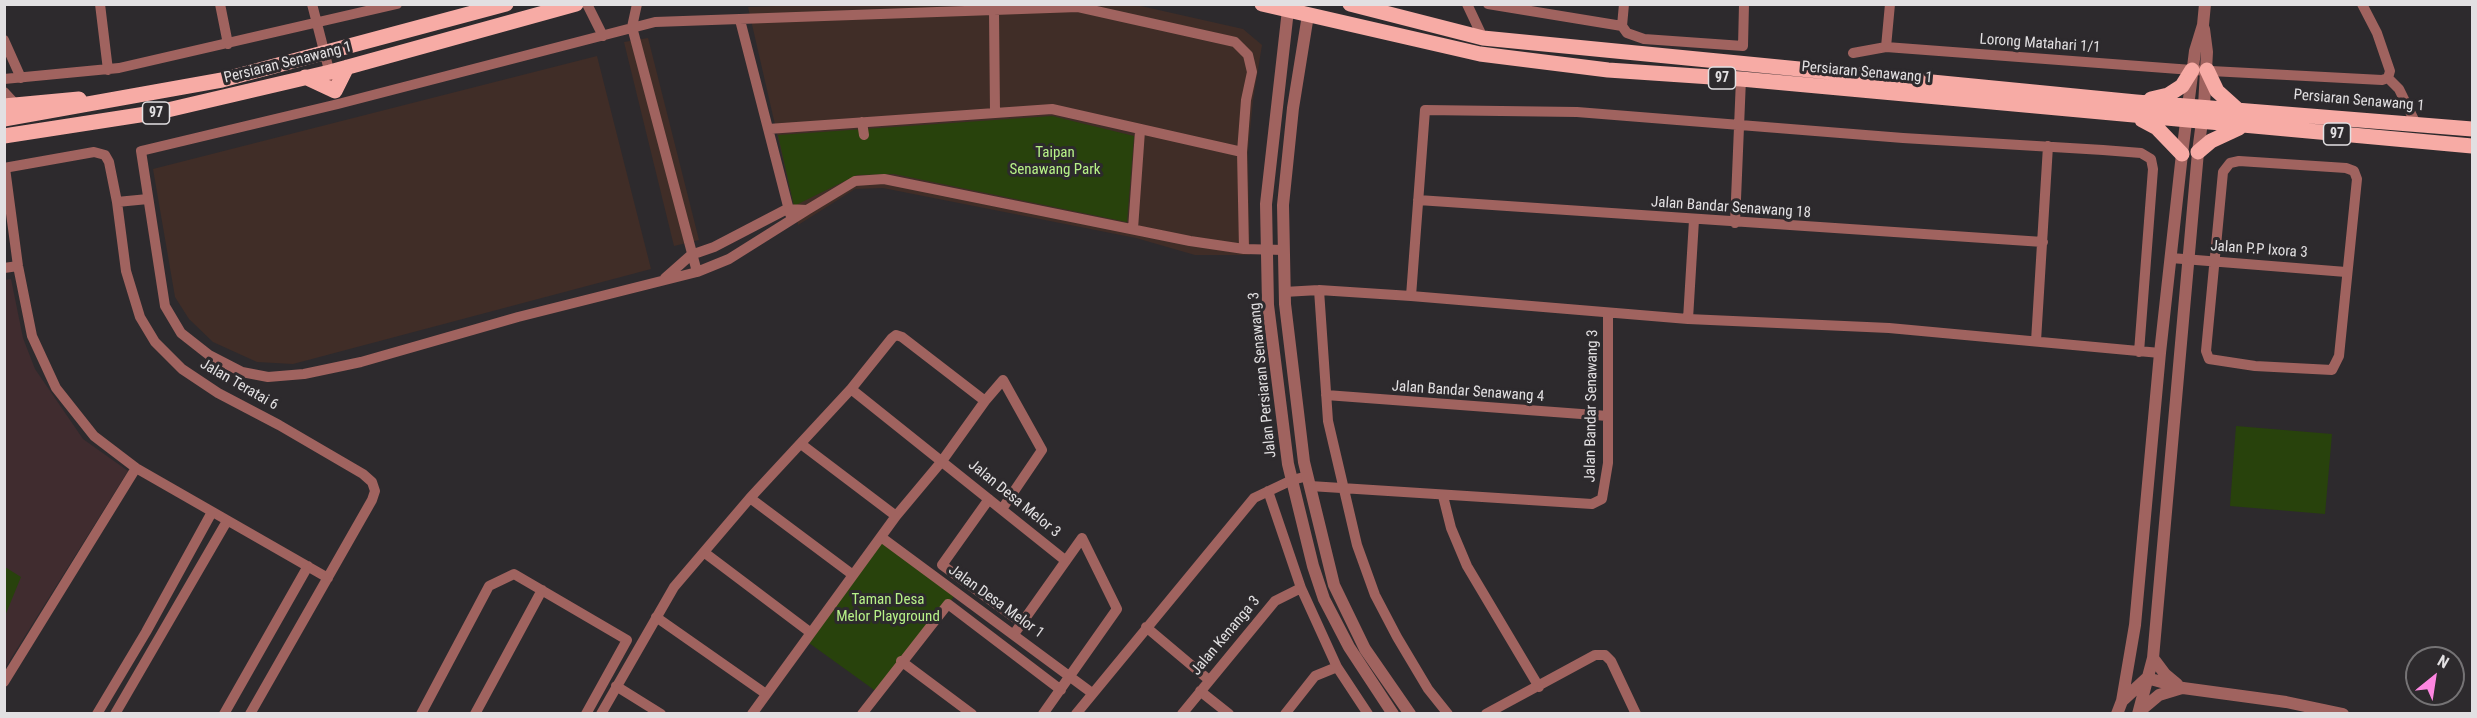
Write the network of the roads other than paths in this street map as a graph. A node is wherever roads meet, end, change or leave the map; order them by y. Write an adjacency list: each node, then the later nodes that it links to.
1 (100, 4): 36 (street)
2 (220, 4): 31 (street)
3 (312, 4): 25 (street)
4 (398, 4): 25 (street)
5 (506, 4): 34 (main road, Persiaran Senawang 1 / 97)
6 (576, 4): 35 (main road, Persiaran Senawang 1 / 97)
7 (587, 4): 28 (street)
8 (637, 4): 27 (street)
9 (1262, 4): 22 (main road, Persiaran Senawang 1 / 97)
10 (1350, 4): 29 (main road, Persiaran Senawang 1 / 97)
11 (1467, 4): 29 (street)
12 (1488, 4): 20 (street)
13 (1624, 4): 26 (street)
14 (1744, 4): 26 (street)
15 (1890, 4): 32 (street)
16 (2205, 4): 37 (street)
17 (2362, 4): 41 (street)
18 (1078, 6): 19 (street); 21 (street)
19 (1096, 7): 67 (street)
20 (1545, 9): 26 (street)
21 (994, 10): 24 (street); 51 (street)
22 (1288, 10): 23 (main road, Persiaran Senawang 1 / 97); 81 (street, Jalan Persiaran Senawang 3)
23 (1308, 15): 43 (main road, Persiaran Senawang 1 / 97); 82 (street, Jalan Persiaran Senawang 3)
24 (740, 20): 27 (street); 60 (street)
25 (316, 23): 31 (street); 34 (street)
26 (1622, 26)
27 (632, 27): 28 (street); 83 (street)
28 (603, 36): 45 (street)
29 (1483, 38): 47 (main road, Persiaran Senawang 1 / 97)
30 (4, 40): 40 (street)
31 (228, 44): 36 (street)
32 (1886, 47): 33 (street, Lorong Matahari 1/1); 37 (street, Lorong Matahari 1/1)
33 (1853, 52)
34 (325, 54): 38 (street); 46 (main road, Persiaran Senawang 1 / 97)
35 (347, 67): 38 (main road, Persiaran Senawang 1 / 97); 45 (main road)
36 (108, 69): 40 (street)
37 (2200, 70): 41 (street, Lorong Matahari 1/1); 47 (main road); 49 (street); 50 (main road); 52 (street)
38 (330, 72): 39 (main road, Persiaran Senawang 1 / 97); 45 (street)
39 (304, 76): 45 (main road); 64 (main road, Persiaran Senawang 1 / 97)
40 (21, 78): 42 (street)
41 (2388, 78): 58 (street)
42 (4, 79)
43 (1741, 80): 53 (main road, Persiaran Senawang 1 / 97); 57 (street)
44 (4, 92): 48 (street)
45 (337, 98): 70 (street)
46 (116, 99): 48 (main road); 54 (main road, Persiaran Senawang 1 / 97)
47 (2142, 102): 52 (main road, Persiaran Senawang 1 / 97)
48 (10, 106)
49 (2204, 106): 50 (main road, Persiaran Senawang 1 / 97); 52 (main road, Persiaran Senawang 1 / 97); 56 (street)
50 (2237, 109): 58 (main road, Persiaran Senawang 1 / 97)
51 (994, 113): 55 (street); 62 (street)
52 (2187, 114): 53 (main road, Persiaran Senawang 1 / 97); 56 (main road, Persiaran Senawang 1 / 97); 68 (street)
53 (2136, 117): 68 (main road)
54 (4, 119)
55 (862, 122): 60 (street); 63 (street)
56 (2202, 123): 59 (main road, Persiaran Senawang 1 / 97); 68 (street)
57 (1738, 124): 65 (street); 71 (street); 77 (street)
58 (2416, 124): 61 (main road, Persiaran Senawang 1 / 97)
59 (2244, 126): 66 (main road, Persiaran Senawang 1 / 97); 68 (main road)
60 (768, 129): 73 (street)
61 (2472, 129)
62 (1140, 131): 67 (street); 78 (street)
63 (864, 135)
64 (4, 136)
65 (2048, 146): 79 (street); 98 (street)
66 (2472, 146)
67 (1242, 152): 80 (street)
68 (2190, 153): 84 (street); 85 (street)
69 (5, 168): 72 (street, Jalan Teratai 6); 87 (street)
70 (148, 199): 72 (street); 91 (street)
71 (1418, 200): 75 (street, Jalan Bandar Senawang 18); 94 (street)
72 (117, 202): 123 (street, Jalan Teratai 6)
73 (787, 209): 74 (street); 76 (street); 83 (street)
74 (807, 210): 76 (street); 78 (street)
75 (1694, 220): 77 (street, Jalan Bandar Senawang 18); 96 (street)
76 (793, 221): 89 (street)
77 (1735, 223): 79 (street, Jalan Bandar Senawang 18)
78 (1133, 229): 80 (street)
79 (2043, 242): 97 (street)
80 (1244, 249): 81 (street)
81 (1267, 250): 82 (street); 107 (street, Jalan Persiaran Senawang 3)
82 (1284, 250): 93 (street, Jalan Persiaran Senawang 3)
83 (691, 255): 89 (street); 91 (street)
84 (2171, 258): 85 (street, Jalan P.P Ixora 3); 99 (street)
85 (2188, 260): 86 (street, Jalan P.P Ixora 3); 131 (street)
86 (2216, 262): 90 (street, Jalan P.P Ixora 3); 90 (street); 90 (street)
87 (18, 266): 88 (street); 106 (street)
88 (4, 268)
89 (697, 272): 91 (street)
90 (2346, 272)
91 (664, 278)
92 (1319, 290): 93 (street); 94 (street); 101 (street)
93 (1284, 292): 108 (street, Jalan Persiaran Senawang 3)
94 (1411, 296): 95 (street)
95 (1608, 313): 96 (street); 103 (street, Jalan Bandar Senawang 3)
96 (1688, 319): 97 (street)
97 (2036, 341): 98 (street)
98 (2139, 352): 99 (street)
99 (2160, 353): 145 (street)
100 (850, 389): 102 (street); 104 (street); 105 (street, Jalan Desa Melor 3)
101 (1326, 395): 103 (street, Jalan Bandar Senawang 4); 109 (street)
102 (985, 401): 105 (street); 114 (street)
103 (1608, 416): 111 (street, Jalan Bandar Senawang 3)
104 (801, 444): 112 (street); 116 (street)
105 (942, 462): 113 (street, Jalan Desa Melor 3); 116 (street)
106 (136, 468): 115 (street); 137 (street)
107 (1292, 480): 108 (street); 110 (street); 166 (street, Jalan Persiaran Senawang 3)
108 (1309, 481): 109 (street); 167 (street, Jalan Persiaran Senawang 3)
109 (1343, 487): 111 (street); 168 (street)
110 (1268, 491): 124 (street); 128 (street)
111 (1443, 496): 139 (street)
112 (750, 498): 119 (street); 122 (street)
113 (989, 499): 114 (street, Jalan Desa Melor 3); 127 (street)
114 (1002, 509): 120 (street, Jalan Desa Melor 3)
115 (212, 512): 117 (street); 148 (street)
116 (896, 516): 118 (street)
117 (227, 521): 121 (street); 149 (street)
118 (881, 537): 122 (street); 130 (street, Jalan Desa Melor 1)
119 (705, 553): 126 (street); 129 (street)
120 (1066, 561): 127 (street); 134 (street)
121 (308, 566): 123 (street); 150 (street)
122 (853, 575): 129 (street)
123 (328, 578): 151 (street)
124 (1301, 588): 133 (street); 136 (street, Jalan Kenanga 3)
125 (542, 590): 152 (street); 153 (street); 154 (street)
126 (656, 617): 138 (street); 144 (street)
127 (1022, 622): 130 (street)
128 (1146, 627): 136 (street); 143 (street)
129 (811, 633): 144 (street)
130 (1014, 634): 134 (street, Jalan Desa Melor 1)
131 (2153, 658): 135 (street); 140 (street)
132 (901, 661): 141 (street); 146 (street); 158 (street)
133 (1337, 667): 164 (street); 165 (street)
134 (1070, 676): 141 (street); 143 (street, Jalan Desa Melor 1)
135 (2147, 678): 140 (street); 145 (street); 147 (street)
136 (1209, 680): 142 (street, Jalan Kenanga 3)
137 (4, 681)
138 (616, 686): 155 (street); 156 (street)
139 (1539, 687): 169 (street); 170 (street)
140 (2183, 688): 147 (street); 172 (street)
141 (1061, 690): 160 (street)
142 (1200, 691): 162 (street, Jalan Kenanga 3); 163 (street)
143 (1092, 693): 161 (street)
144 (766, 694): 157 (street)
145 (2122, 701): 171 (street)
146 (957, 709): 159 (street)
147 (2139, 712)
148 (97, 714)
149 (115, 714)
150 (224, 714)
151 (250, 714)
152 (421, 714)
153 (475, 714)
154 (586, 714)
155 (601, 714)
156 (662, 714)
157 (752, 714)
158 (862, 714)
159 (972, 714)
160 (1043, 714)
161 (1076, 714)
162 (1182, 714)
163 (1229, 714)
164 (1285, 714)
165 (1368, 714)
166 (1393, 714)
167 (1410, 714)
168 (1448, 714)
169 (1486, 714)
170 (1636, 714)
171 (2117, 714)
172 (2343, 714)

